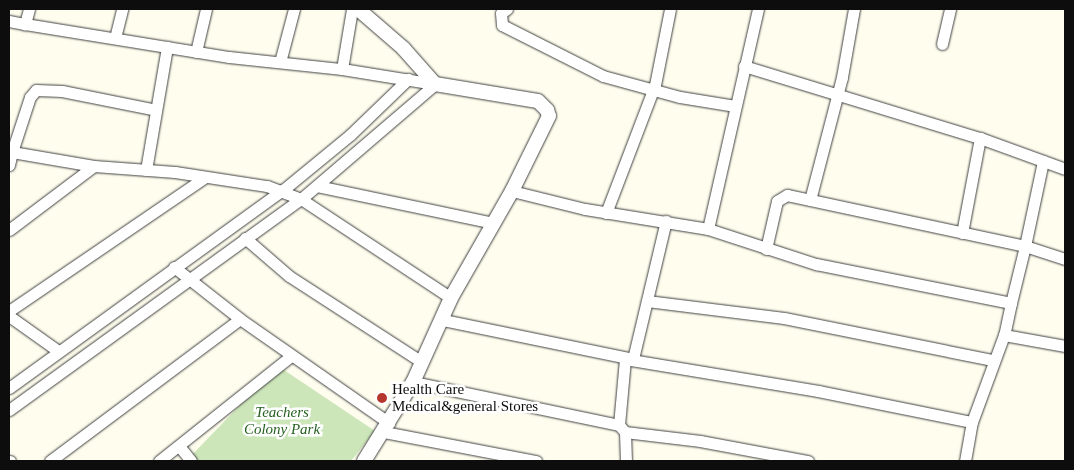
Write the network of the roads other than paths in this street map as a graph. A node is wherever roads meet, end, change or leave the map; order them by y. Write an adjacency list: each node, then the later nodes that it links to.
1 (29, 9): 13 (street)
2 (122, 9): 14 (street)
3 (206, 9): 17 (street)
4 (294, 9): 18 (street)
5 (352, 9): 20 (street)
6 (358, 9): 22 (street)
7 (507, 9): 23 (street)
8 (670, 9): 23 (street)
9 (758, 9): 19 (street)
10 (854, 9): 24 (street)
11 (950, 9): 15 (street)
12 (9, 21): 13 (street)
13 (25, 24): 14 (street)
14 (115, 38): 16 (street)
15 (942, 44)
16 (167, 47): 17 (street); 26 (street)
17 (196, 52): 18 (street)
18 (280, 62): 20 (street)
19 (744, 66): 24 (street); 25 (street)
20 (342, 69): 21 (street)
21 (408, 80): 22 (street); 27 (street)
22 (435, 84): 29 (street); 39 (street)
23 (654, 89): 25 (street); 42 (street)
24 (837, 94): 28 (street); 41 (street)
25 (735, 106): 45 (street)
26 (156, 110): 30 (street); 35 (street)
27 (350, 135): 29 (street); 38 (street)
28 (980, 138): 31 (street); 47 (street)
29 (373, 139): 37 (street)
30 (12, 152): 32 (street); 33 (street)
31 (1043, 161): 34 (street); 49 (street)
32 (9, 165)
33 (94, 166): 35 (street); 46 (street)
34 (1065, 169)
35 (146, 170): 36 (street)
36 (204, 178): 38 (street); 57 (street)
37 (317, 186): 40 (street); 44 (street)
38 (283, 190): 40 (street); 52 (street)
39 (512, 191): 42 (street); 44 (street)
40 (301, 199): 48 (street); 54 (street)
41 (810, 200): 47 (street); 50 (street)
42 (606, 213): 43 (street)
43 (666, 221): 45 (street); 55 (street)
44 (494, 223): 54 (street)
45 (708, 229): 50 (street)
46 (9, 230)
47 (962, 232): 49 (street)
48 (245, 238): 53 (street); 67 (street)
49 (1025, 246): 51 (street); 56 (street)
50 (766, 249): 56 (street)
51 (1065, 259)
52 (174, 267): 53 (street); 63 (street)
53 (190, 278): 59 (street); 70 (street)
54 (452, 298): 60 (street)
55 (647, 301): 65 (street); 66 (street)
56 (1011, 303): 61 (street)
57 (9, 311)
58 (9, 316): 63 (street)
59 (240, 319): 64 (street); 75 (street)
60 (443, 320): 65 (street); 67 (street)
61 (1004, 335): 62 (street); 66 (street)
62 (1065, 346)
63 (58, 351): 69 (street)
64 (291, 356): 72 (street); 74 (street)
65 (633, 359): 71 (street); 73 (street)
66 (994, 360): 71 (street)
67 (422, 362): 68 (street)
68 (413, 382): 72 (street); 73 (street)
69 (9, 388)
70 (9, 410)
71 (972, 422): 82 (street)
72 (386, 427): 78 (street); 79 (street)
73 (622, 428): 80 (street); 81 (street)
74 (179, 446): 76 (street); 77 (street)
75 (50, 461)
76 (159, 461)
77 (191, 461)
78 (364, 461)
79 (536, 461)
80 (626, 461)
81 (808, 461)
82 (965, 461)

